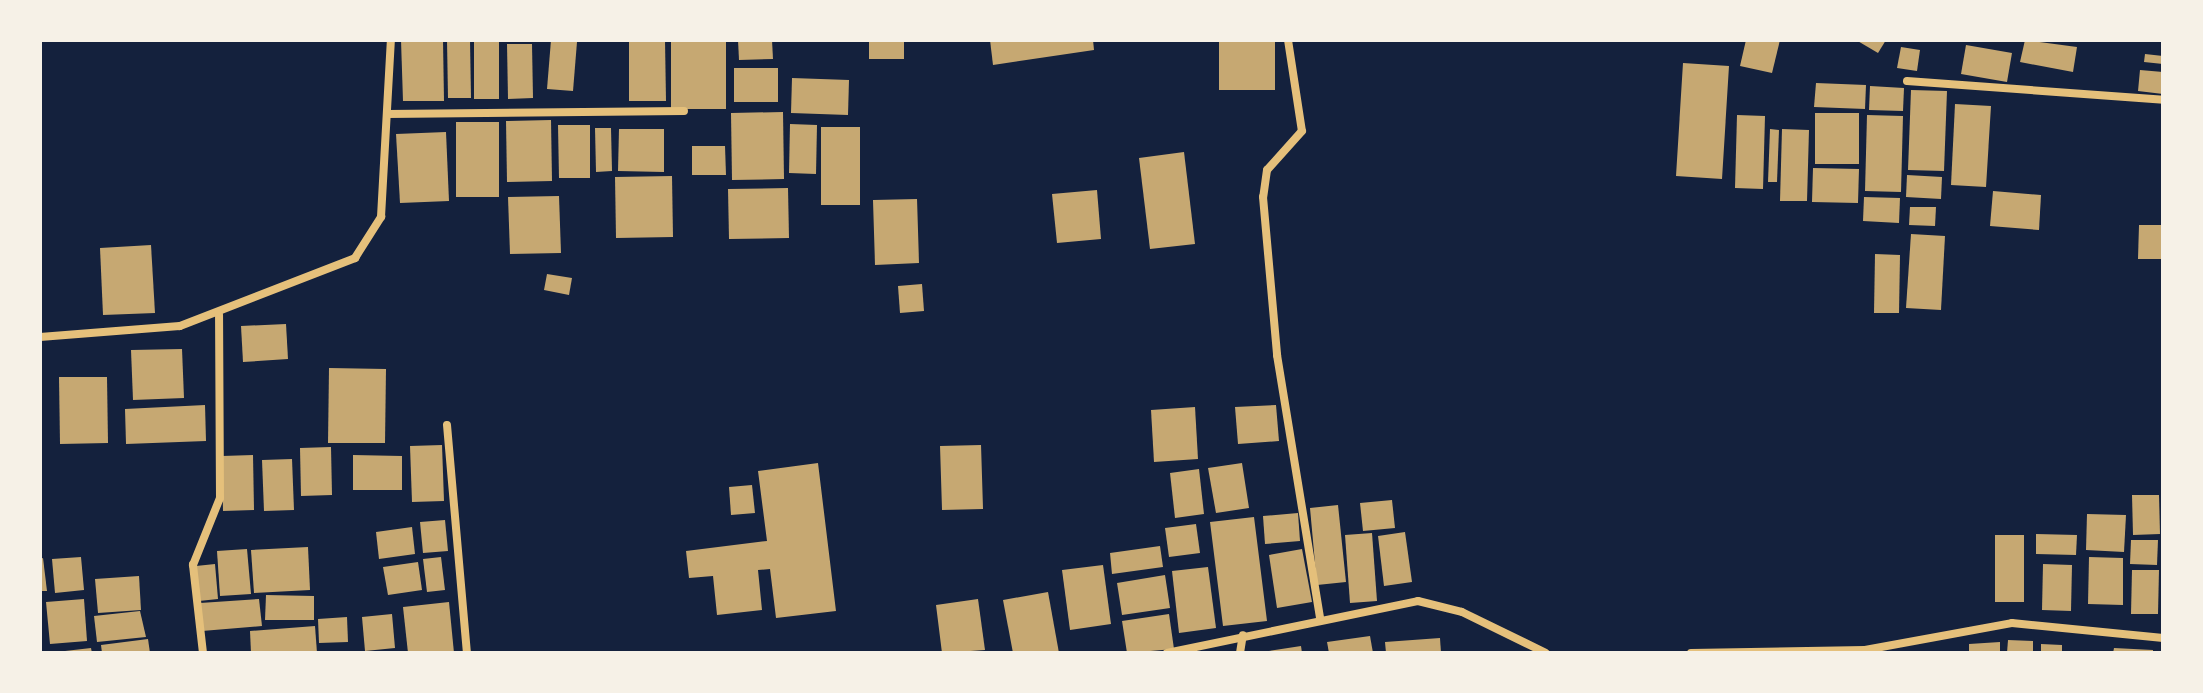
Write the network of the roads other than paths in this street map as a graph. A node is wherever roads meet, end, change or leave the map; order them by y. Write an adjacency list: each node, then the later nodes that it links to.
1 (391, 40): 6 (street)
2 (1288, 40): 10 (street)
3 (1907, 81): 4 (street)
4 (2163, 100)
5 (684, 111): 6 (street)
6 (387, 114): 7 (street)
7 (219, 315): 8 (street); 13 (street)
8 (40, 337)
9 (447, 425): 14 (street)
10 (1320, 618): 11 (street); 17 (street)
11 (1243, 635): 15 (street); 16 (street)
12 (2163, 638): 18 (street)
13 (203, 653)
14 (467, 653)
15 (1167, 653)
16 (1240, 653)
17 (1546, 653)
18 (1691, 653)

